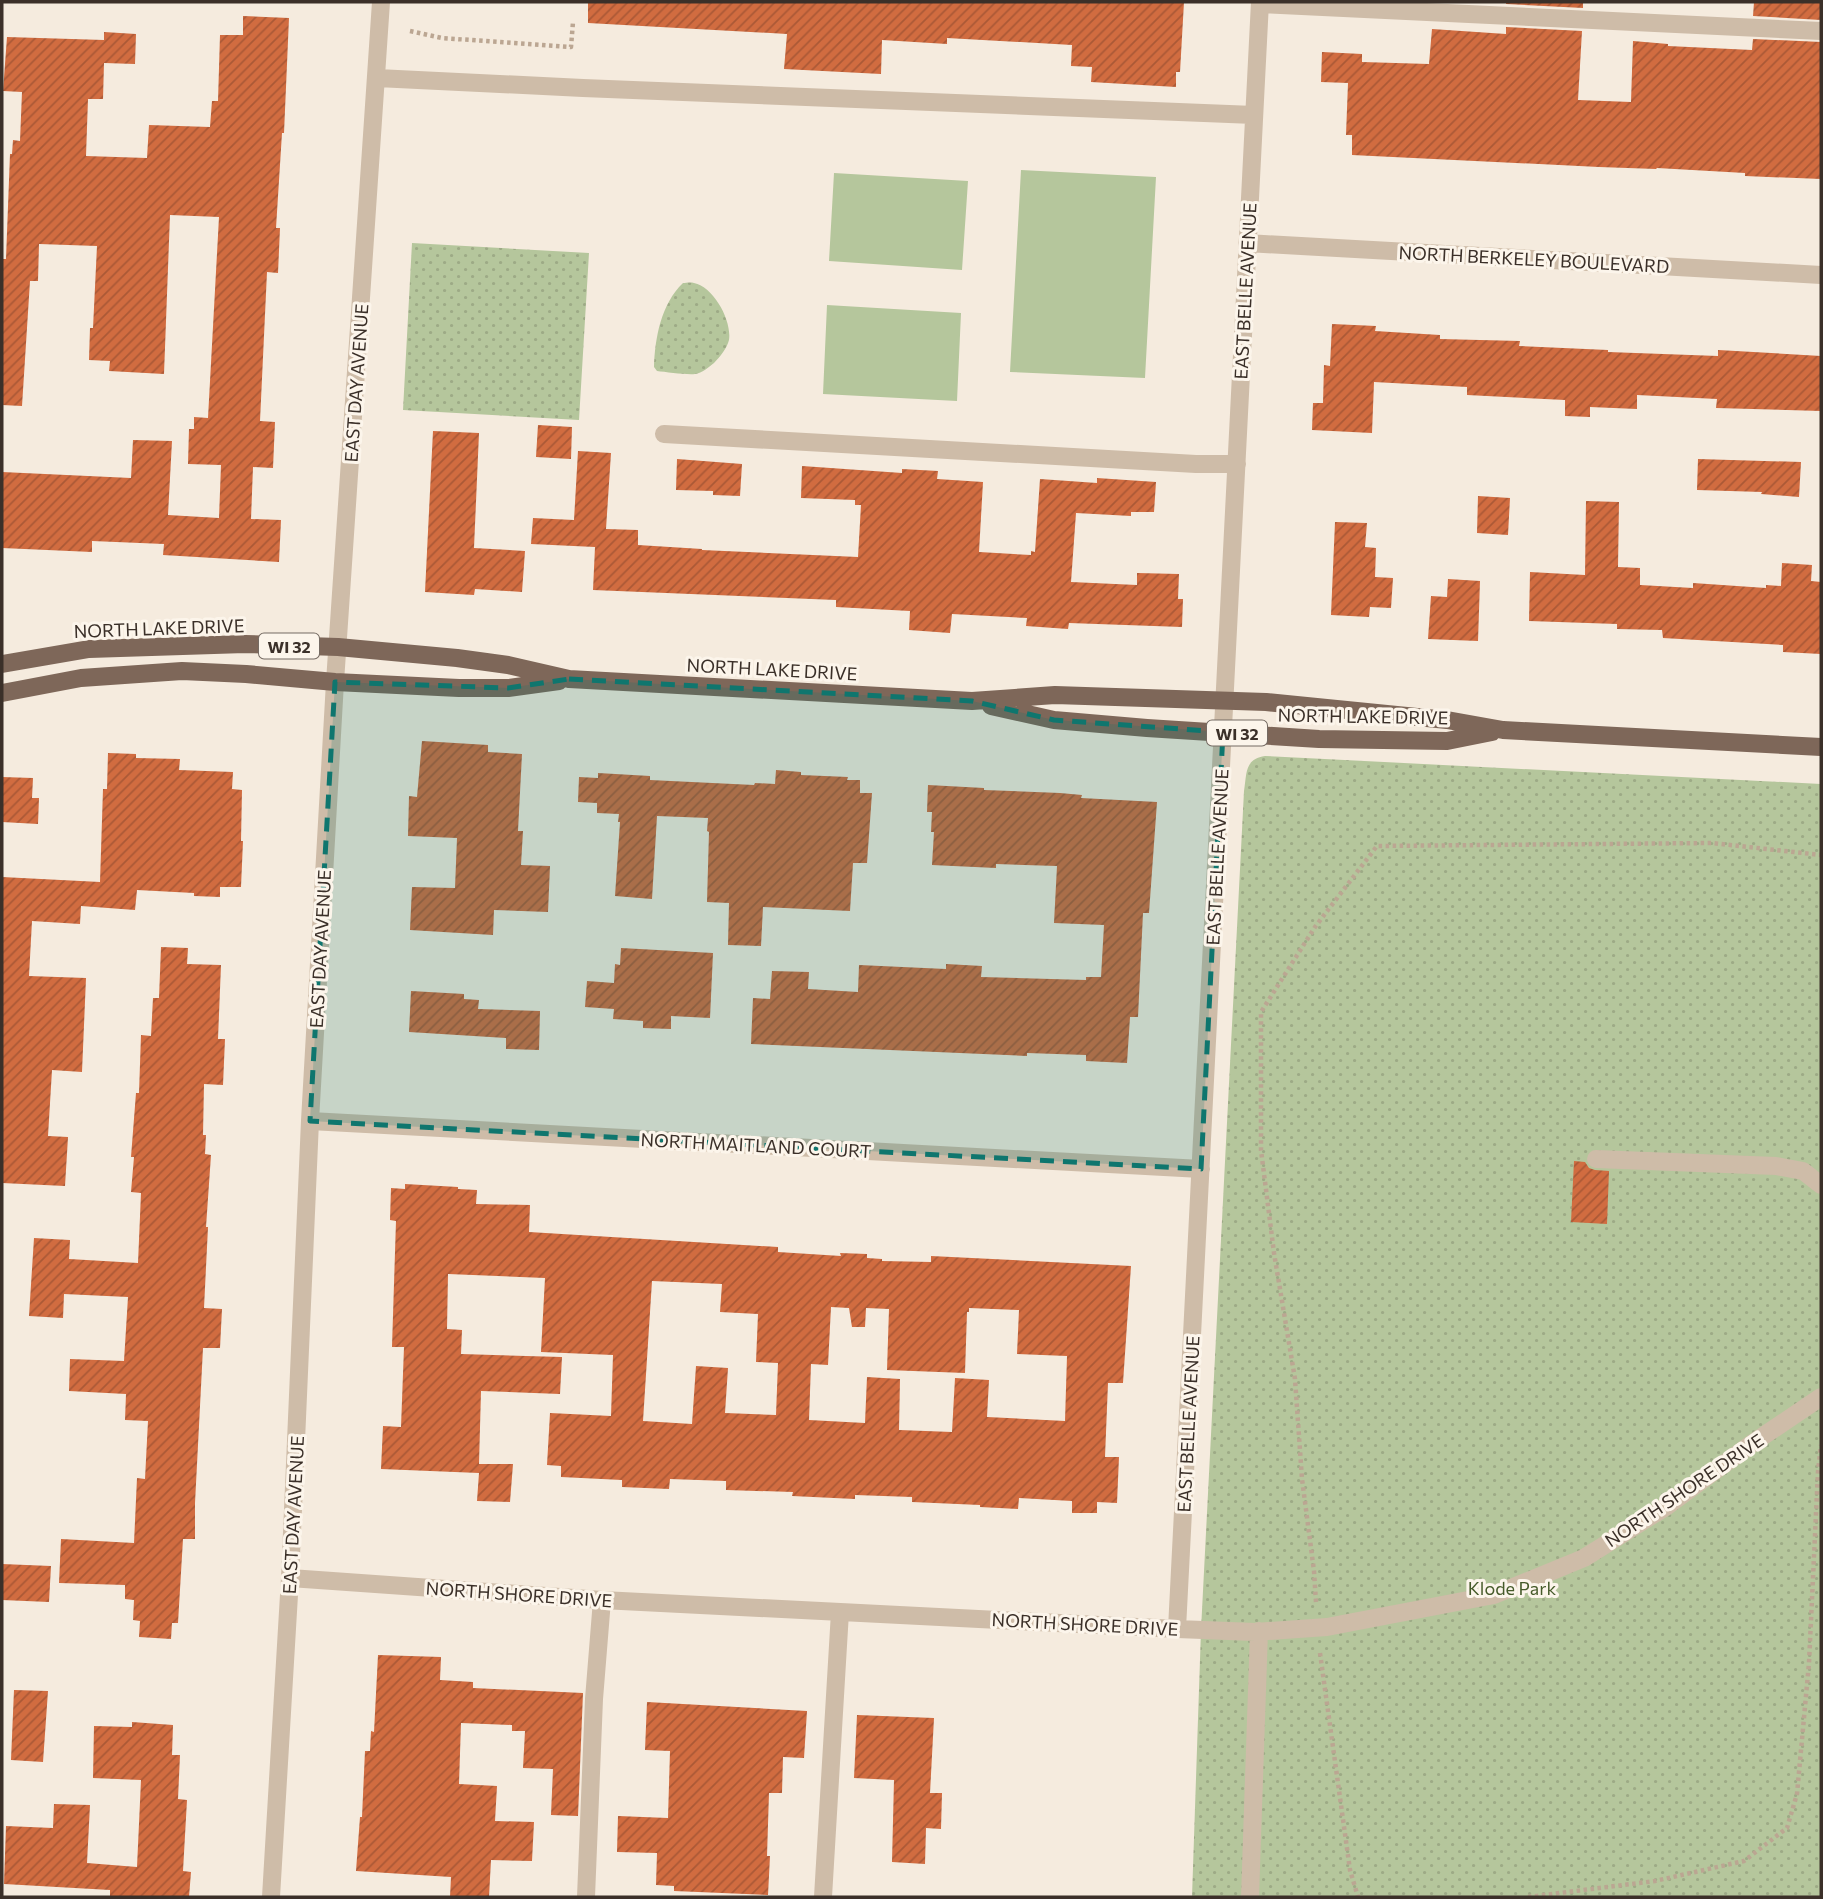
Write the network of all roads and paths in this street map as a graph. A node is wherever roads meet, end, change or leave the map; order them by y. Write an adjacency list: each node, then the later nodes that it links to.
1 (382, 2): 6 (street, EAST DAY AVENUE)
2 (1260, 3): 5 (street); 7 (street, EAST BELLE AVENUE)
3 (573, 22): 4 (path)
4 (410, 31)
5 (1821, 31)
6 (377, 78): 7 (street); 12 (street, EAST DAY AVENUE)
7 (1254, 115): 8 (street, EAST BELLE AVENUE)
8 (1248, 243): 9 (street, NORTH BERKELEY BOULEVARD); 11 (street, EAST BELLE AVENUE)
9 (1821, 275)
10 (664, 434): 11 (street)
11 (1237, 464): 17 (street, EAST BELLE AVENUE)
12 (338, 647): 13 (main road, NORTH LAKE DRIVE / WI 32); 14 (main road, NORTH LAKE DRIVE / WI 32); 15 (street, EAST DAY AVENUE)
13 (2, 664)
14 (569, 679): 15 (main road, NORTH LAKE DRIVE / WI 32); 18 (main road, NORTH LAKE DRIVE / WI 32)
15 (335, 682): 16 (main road, NORTH LAKE DRIVE / WI 32); 23 (street, EAST DAY AVENUE)
16 (2, 693)
17 (1224, 700): 18 (main road, NORTH LAKE DRIVE / WI 32); 19 (main road, NORTH LAKE DRIVE / WI 32); 20 (street, EAST BELLE AVENUE)
18 (972, 701): 20 (main road, NORTH LAKE DRIVE / WI 32)
19 (1503, 730): 20 (main road, NORTH LAKE DRIVE / WI 32); 21 (main road, NORTH LAKE DRIVE / WI 32)
20 (1223, 732): 25 (street, EAST BELLE AVENUE)
21 (1821, 747)
22 (1821, 855): 32 (path)
23 (310, 1121): 25 (street, NORTH MAITLAND COURT); 29 (street, EAST DAY AVENUE)
24 (1597, 1159): 26 (street)
25 (1201, 1169): 33 (street, EAST BELLE AVENUE)
26 (1821, 1185)
27 (1821, 1397): 32 (street, NORTH SHORE DRIVE)
28 (1821, 1445): 40 (path)
29 (290, 1578): 30 (street, NORTH SHORE DRIVE); 35 (street, EAST DAY AVENUE)
30 (602, 1600): 31 (street, NORTH SHORE DRIVE); 36 (street)
31 (840, 1612): 33 (street, NORTH SHORE DRIVE); 37 (street)
32 (1318, 1628): 34 (street, NORTH SHORE DRIVE); 39 (path)
33 (1177, 1629): 34 (street, NORTH SHORE DRIVE)
34 (1259, 1631): 38 (street)
35 (271, 1897)
36 (586, 1897)
37 (823, 1897)
38 (1250, 1897)
39 (1358, 1897)
40 (1528, 1897)

